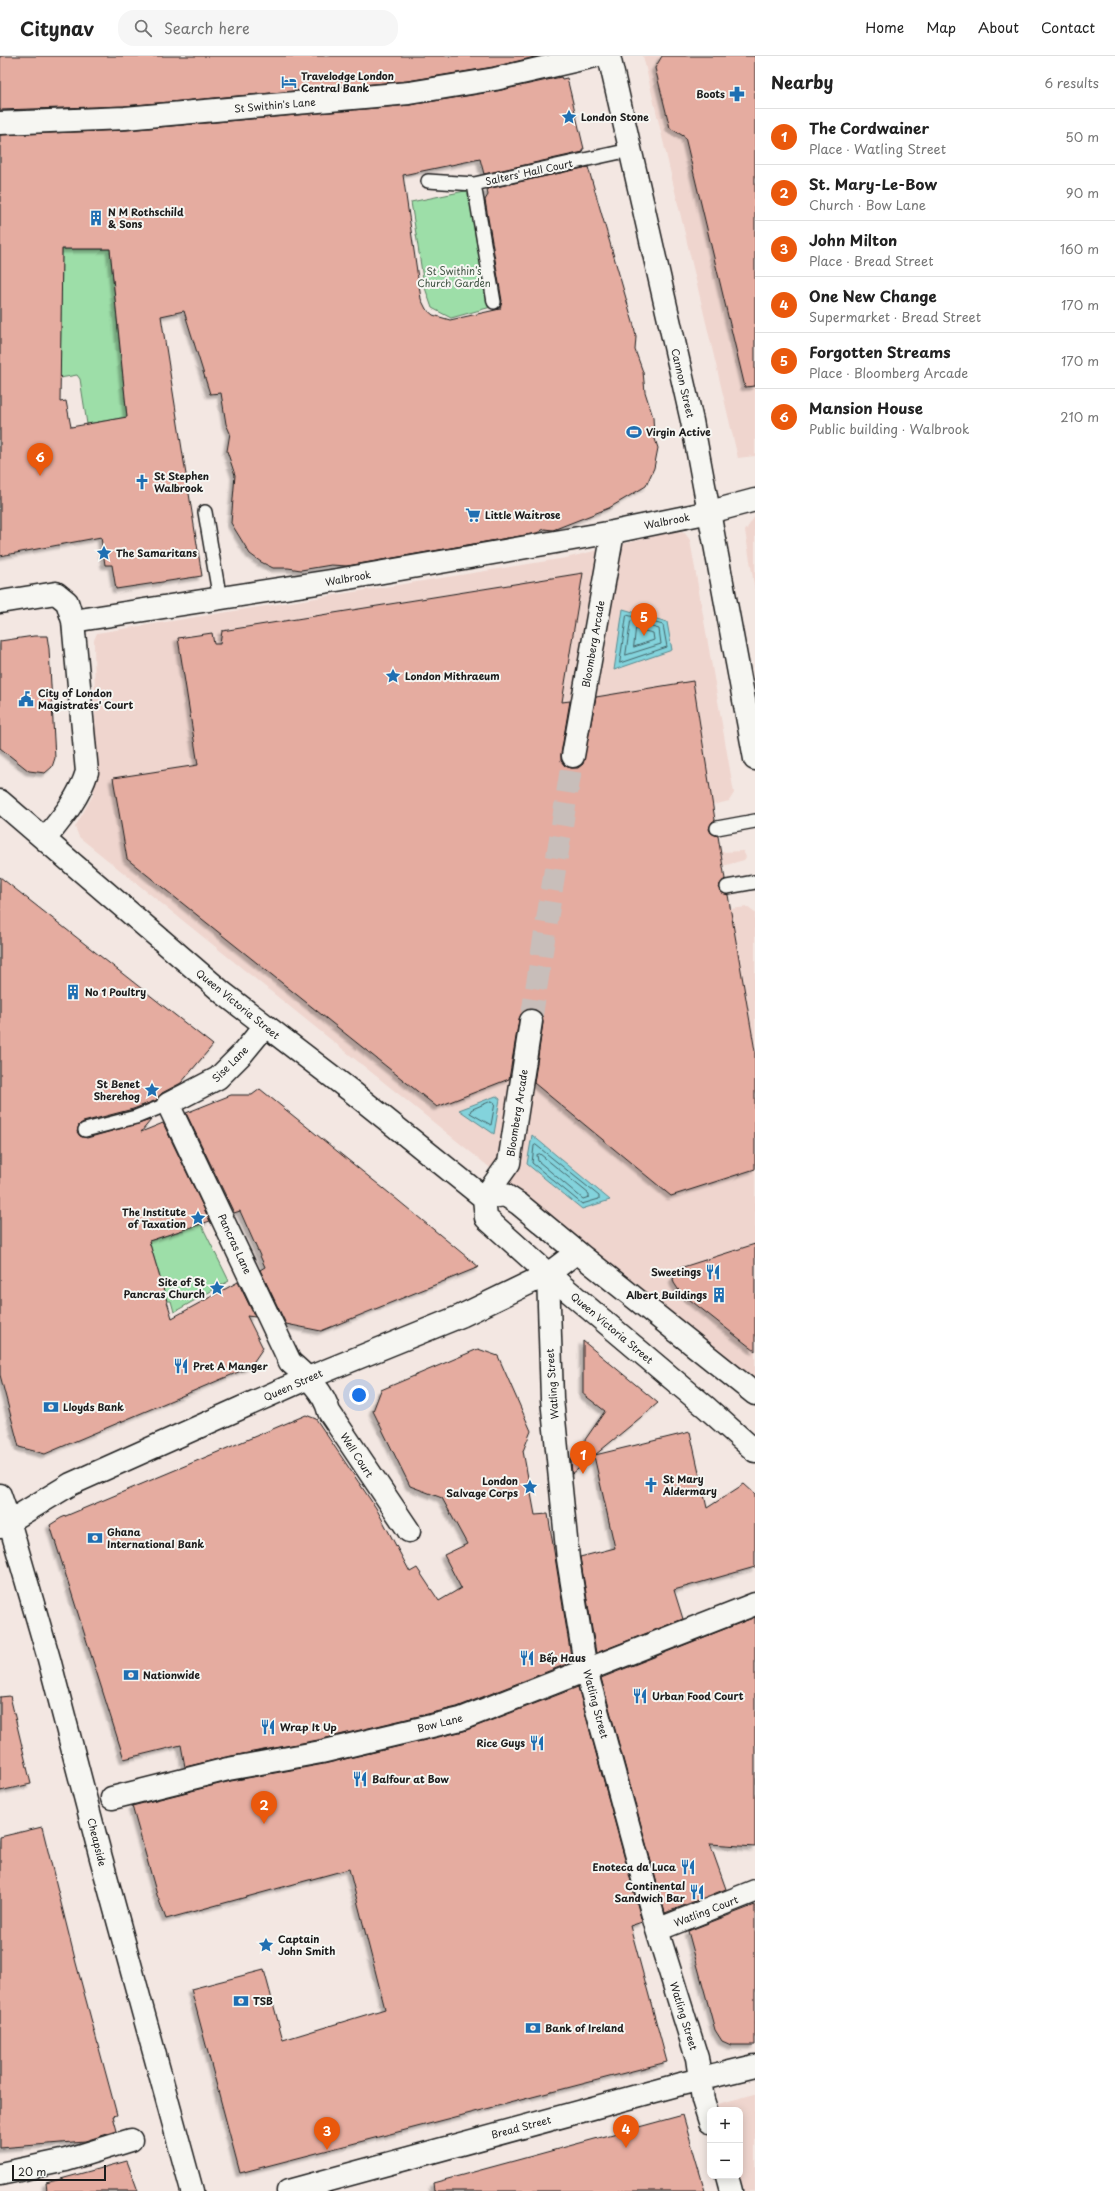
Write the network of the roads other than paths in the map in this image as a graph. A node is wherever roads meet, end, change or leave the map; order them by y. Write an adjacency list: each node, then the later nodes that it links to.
1 (595, 56): 3 (street, St Swithin's Lane)
2 (609, 56): 4 (street, Cannon Street)
3 (0, 123)
4 (630, 150): 6 (lane, Salters' Hall Court); 10 (street, Cannon Street)
5 (428, 181): 6 (lane, Salters' Hall Court)
6 (474, 184): 7 (lane)
7 (494, 302)
8 (755, 500): 10 (street, Walbrook)
9 (204, 512): 12 (lane)
10 (710, 512): 11 (street, Walbrook); 16 (street, Cannon Street)
11 (613, 532): 12 (street, Walbrook); 15 (street, Bloomberg Arcade)
12 (220, 600): 14 (street, Walbrook)
13 (0, 602): 14 (street)
14 (73, 621): 20 (street)
15 (573, 756)
16 (755, 759)
17 (0, 801): 20 (street, Queen Victoria Street)
18 (755, 821): 19 (lane)
19 (717, 828)
20 (45, 839): 24 (street, Queen Victoria Street)
21 (755, 882): 22 (lane)
22 (727, 887)
23 (531, 1021): 27 (street, Bloomberg Arcade)
24 (265, 1026): 25 (street, Sise Lane); 27 (street, Queen Victoria Street)
25 (168, 1104): 26 (lane); 30 (street, Pancras Lane)
26 (85, 1130)
27 (484, 1198): 28 (street); 29 (street, Queen Victoria Street)
28 (577, 1252): 29 (street, Queen Street); 31 (street)
29 (548, 1274): 30 (street, Queen Street); 32 (street, Queen Victoria Street); 37 (street, Watling Street)
30 (308, 1378): 34 (street, Queen Street); 35 (street, Well Court)
31 (755, 1394)
32 (755, 1451)
33 (0, 1495): 34 (street, Cheapside)
34 (5, 1524): 47 (street, Cheapside)
35 (409, 1531)
36 (755, 1604): 37 (street, Bow Lane)
37 (586, 1670): 38 (street, Bow Lane); 40 (street, Watling Street)
38 (112, 1798)
39 (755, 1891): 40 (street, Watling Court)
40 (657, 1930): 42 (street, Watling Street)
41 (755, 2066): 42 (street, Bread Street)
42 (700, 2079): 43 (street, Watling Street); 48 (street, Bread Street)
43 (707, 2109)
44 (131, 2140): 45 (street)
45 (0, 2174)
46 (727, 2179): 49 (street)
47 (192, 2191)
48 (288, 2191)
49 (731, 2191)

